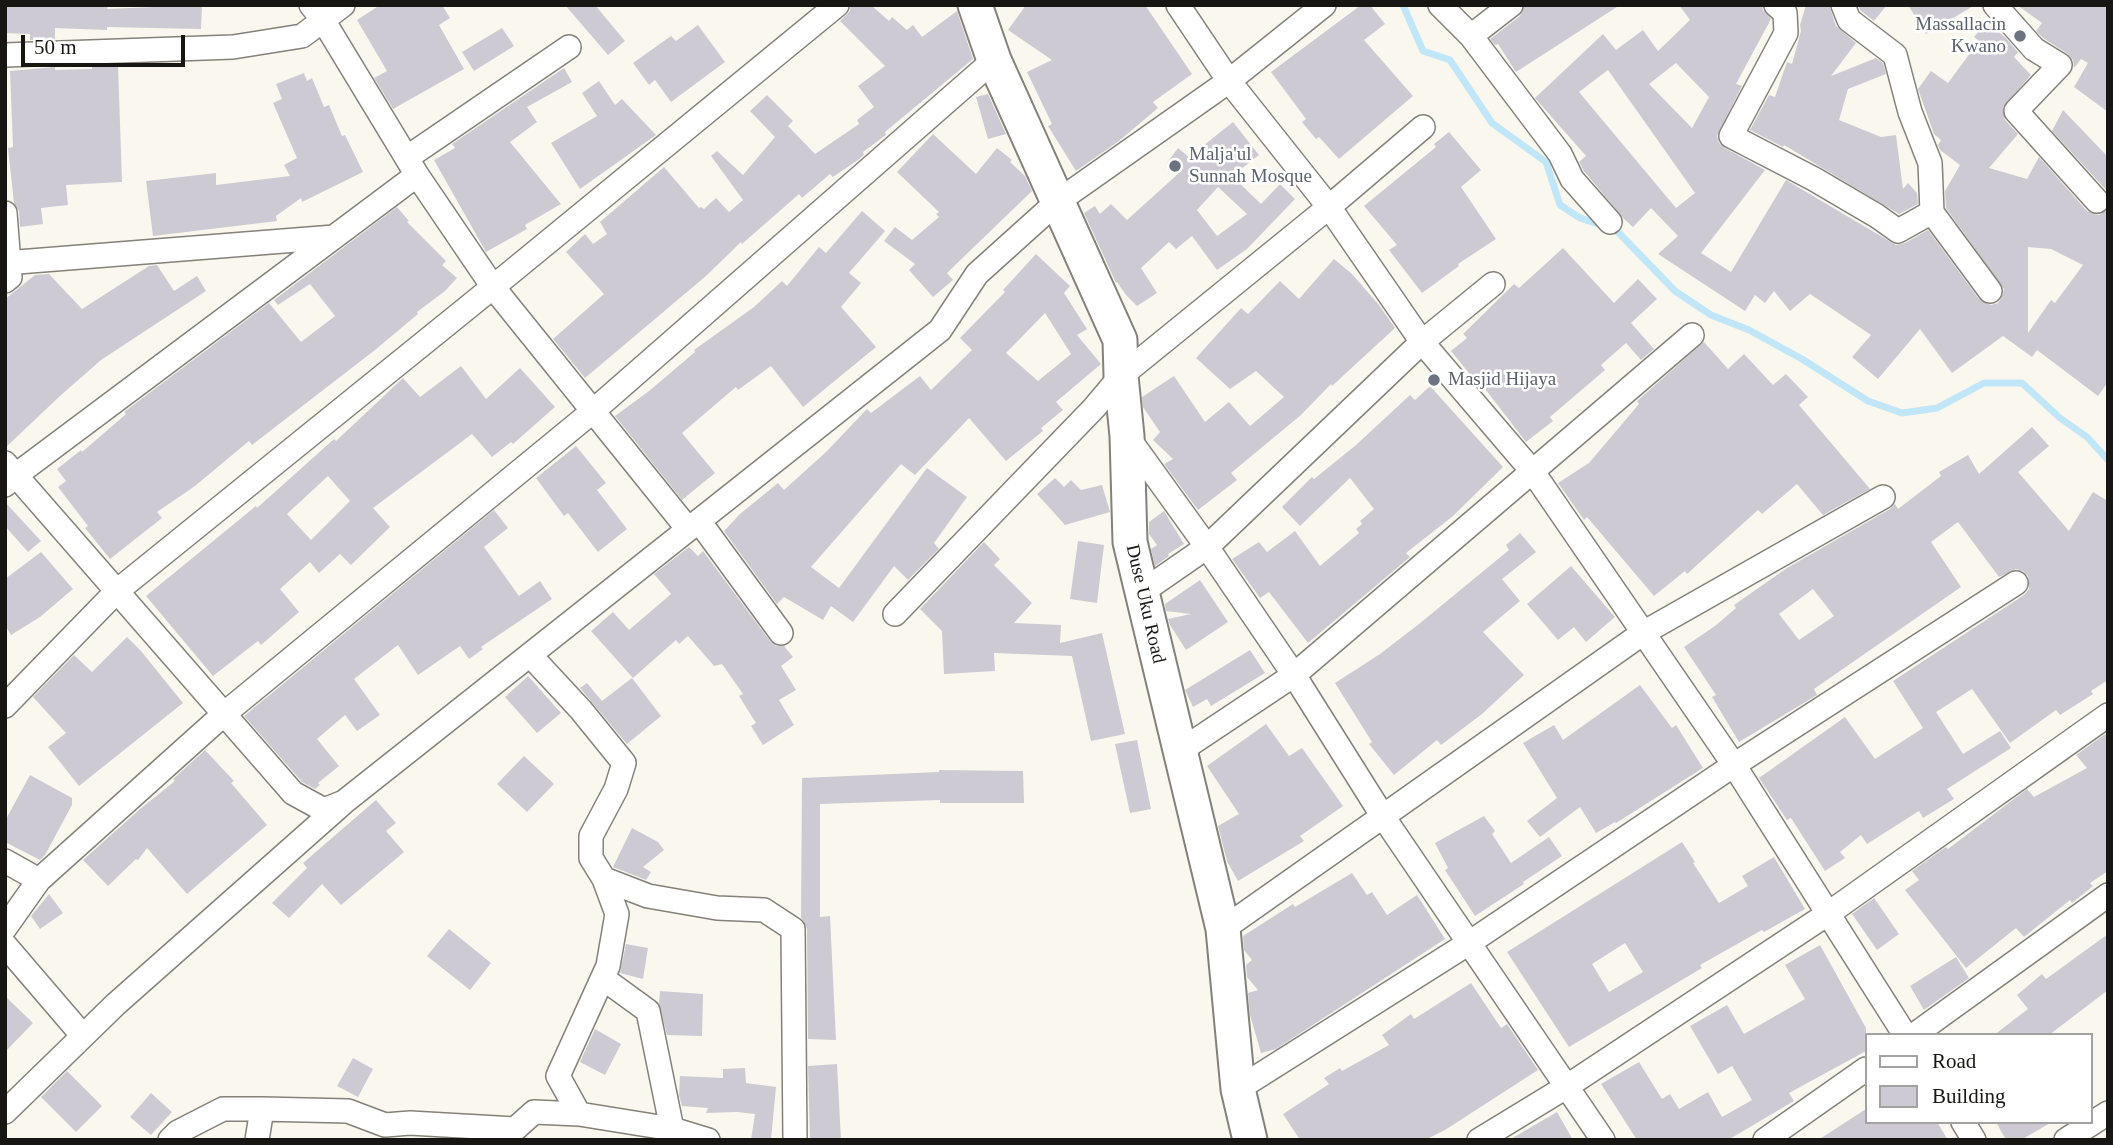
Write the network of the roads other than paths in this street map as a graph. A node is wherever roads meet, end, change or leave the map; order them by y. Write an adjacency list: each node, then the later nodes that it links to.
1 (343, 5): 11 (street)
2 (837, 5): 28 (street)
3 (975, 5): 15 (street, Duse Uku Road)
4 (1178, 5): 16 (street)
5 (1324, 5): 16 (street)
6 (1440, 5): 12 (street)
7 (1511, 5): 12 (street)
8 (1776, 5): 22 (street)
9 (1843, 5): 22 (street)
10 (1995, 5): 19 (street)
11 (317, 13): 14 (street); 18 (street)
12 (1471, 36): 24 (street)
13 (569, 47): 18 (street)
14 (5, 55)
15 (994, 60): 20 (street, Duse Uku Road); 33 (street)
16 (1229, 81): 20 (street); 21 (street)
17 (1423, 127): 21 (street)
18 (412, 166): 25 (street); 28 (street)
19 (2097, 201)
20 (1057, 202): 32 (street, Duse Uku Road); 38 (street)
21 (1329, 207): 31 (street); 32 (street)
22 (1931, 211): 29 (street)
23 (5, 213): 26 (street)
24 (1609, 222)
25 (334, 237): 26 (street); 36 (street)
26 (7, 269)
27 (1493, 284): 31 (street)
28 (493, 288): 33 (street); 41 (street)
29 (1990, 291)
30 (1692, 335): 35 (street)
31 (1422, 342): 35 (street); 39 (street)
32 (1121, 376): 34 (street, Duse Uku Road); 43 (street)
33 (592, 412): 38 (street); 49 (street)
34 (1127, 436): 39 (street); 42 (street, Duse Uku Road)
35 (1533, 471): 45 (street); 47 (street)
36 (9, 475): 41 (street)
37 (1883, 497): 45 (street)
38 (694, 525): 44 (street); 46 (street)
39 (1208, 547): 42 (street); 47 (street)
40 (2016, 583): 52 (street)
41 (117, 592): 48 (street); 49 (street)
42 (1142, 592): 51 (street, Duse Uku Road)
43 (895, 614)
44 (781, 633)
45 (1643, 633): 52 (street); 54 (street)
46 (530, 654): 53 (street); 56 (street)
47 (1294, 675): 51 (street); 54 (street)
48 (5, 706)
49 (225, 714): 53 (street); 57 (street)
50 (2108, 716): 59 (street)
51 (1180, 751): 61 (street, Duse Uku Road)
52 (1734, 765): 59 (street); 62 (street)
53 (344, 802): 67 (street)
54 (1382, 815): 61 (street); 62 (street)
55 (5, 861): 57 (street)
56 (604, 879): 64 (street); 85 (street)
57 (39, 880): 60 (street)
58 (2108, 895): 66 (street)
59 (1829, 913): 65 (street); 69 (street)
60 (5, 928)
61 (1223, 929): 70 (street, Duse Uku Road)
62 (1469, 943): 69 (street); 70 (street)
63 (5, 945): 67 (street)
64 (604, 979): 75 (street); 79 (street)
65 (1904, 1033)
66 (1917, 1033)
67 (83, 1036): 72 (street)
68 (1864, 1070): 89 (street)
69 (1566, 1087): 87 (street); 88 (street)
70 (1238, 1089): 86 (street, Duse Uku Road)
71 (262, 1109): 80 (street); 81 (street); 82 (street)
72 (5, 1112)
73 (534, 1112): 75 (street); 80 (street); 83 (street)
74 (2108, 1113): 76 (street)
75 (579, 1114): 79 (street)
76 (2092, 1123)
77 (1963, 1124): 90 (street)
78 (2091, 1124): 91 (street)
79 (672, 1129): 84 (street)
80 (384, 1133)
81 (170, 1140)
82 (257, 1140)
83 (526, 1140)
84 (708, 1140)
85 (795, 1140)
86 (1250, 1140)
87 (1479, 1140)
88 (1603, 1140)
89 (1765, 1140)
90 (1974, 1140)
91 (2066, 1140)

